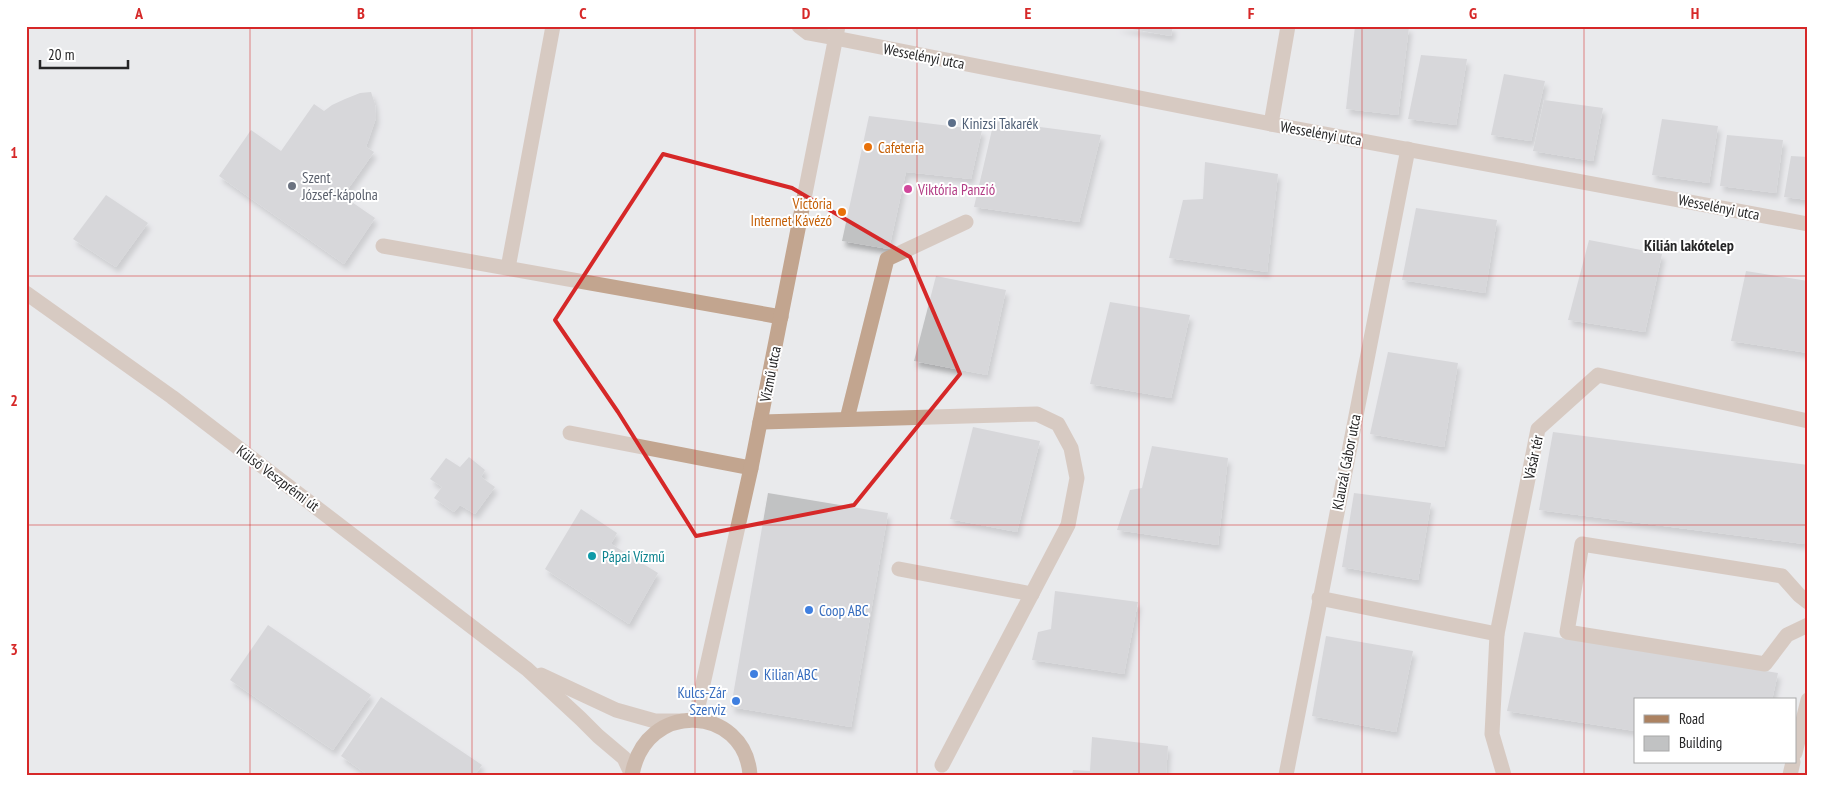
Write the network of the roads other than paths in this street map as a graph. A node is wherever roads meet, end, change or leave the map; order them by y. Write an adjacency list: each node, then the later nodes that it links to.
1 (553, 26): 10 (street)
2 (799, 26): 4 (street, Wesselényi utca)
3 (1288, 26): 5 (street)
4 (836, 32): 5 (street, Wesselényi utca); 12 (street, Vízmű utca)
5 (1271, 124): 6 (street, Wesselényi utca)
6 (1408, 149): 8 (street, Wesselényi utca); 20 (street, Klauzál Gábor utca)
7 (966, 222): 13 (street)
8 (1808, 224)
9 (383, 246): 10 (street)
10 (508, 268): 12 (street)
11 (26, 293): 24 (street, Külső Veszprémi út)
12 (781, 317): 15 (street, Vízmű utca)
13 (847, 419): 15 (street); 19 (street)
14 (1808, 421): 23 (street, Vásár tér)
15 (760, 422): 17 (street, Vízmű utca)
16 (570, 433): 17 (street)
17 (752, 468): 26 (street, Vízmű utca)
18 (899, 569): 19 (street)
19 (1032, 594): 28 (street)
20 (1319, 598): 23 (street); 31 (street, Klauzál Gábor utca)
21 (1808, 602): 22 (street)
22 (1808, 626)
23 (1497, 634): 32 (street, Vásár tér)
24 (527, 669): 26 (street, Külső Veszprémi út); 29 (street, Külső Veszprémi út)
25 (1808, 700): 27 (street)
26 (689, 721): 29 (main road); 30 (main road)
27 (1796, 749)
28 (942, 765)
29 (632, 775)
30 (750, 775)
31 (1286, 775)
32 (1504, 775)

